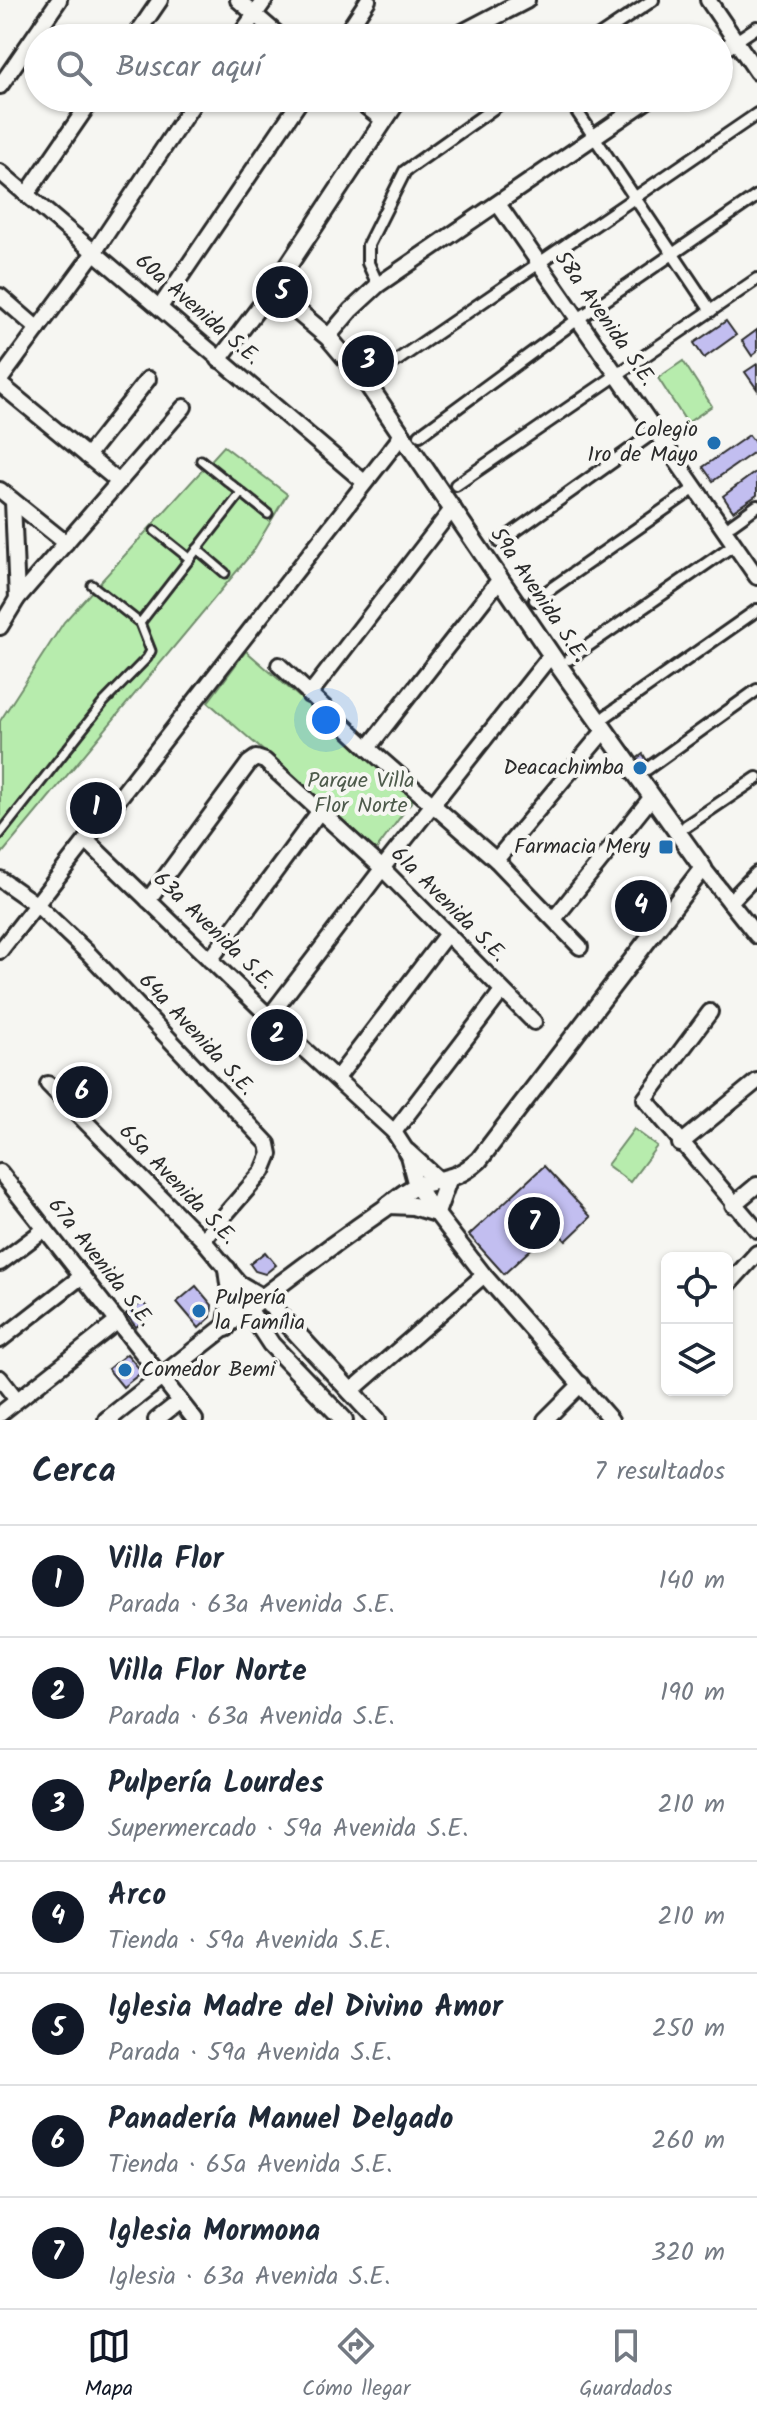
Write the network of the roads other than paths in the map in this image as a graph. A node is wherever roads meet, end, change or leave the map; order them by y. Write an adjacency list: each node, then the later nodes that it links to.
1 (59, 0): 10 (street)
2 (160, 0): 11 (street)
3 (238, 0): 9 (street)
4 (265, 0): 9 (street)
5 (368, 0): 14 (street)
6 (526, 0): 15 (street)
7 (653, 0): 16 (street)
8 (708, 0): 17 (street)
9 (254, 14): 12 (street); 13 (street)
10 (43, 24)
11 (144, 24)
12 (247, 24)
13 (266, 24)
14 (352, 24)
15 (480, 24)
16 (617, 24)
17 (724, 24)
18 (757, 27): 20 (street)
19 (733, 37): 20 (street)
20 (736, 41): 21 (street); 23 (street)
21 (733, 43)
22 (24, 51): 24 (street)
23 (757, 72)
24 (0, 86)
25 (83, 112): 37 (street)
26 (188, 112): 41 (street)
27 (292, 112): 48 (street)
28 (373, 112): 34 (street)
29 (389, 112): 34 (street)
30 (488, 112): 45 (street)
31 (578, 112): 35 (street)
32 (630, 112): 35 (street)
33 (757, 114): 39 (street)
34 (383, 120): 46 (street)
35 (595, 136): 39 (street); 40 (street)
36 (0, 172): 37 (street, 60a Avenida S.E.)
37 (27, 194): 41 (street, 60a Avenida S.E.)
38 (757, 196): 42 (street)
39 (634, 198): 42 (street); 43 (street)
40 (498, 204): 43 (street, 58a Avenida S.E.); 45 (street)
41 (95, 251): 48 (street, 60a Avenida S.E.); 51 (street)
42 (672, 255): 49 (street); 50 (street)
43 (538, 262): 50 (street, 58a Avenida S.E.); 54 (street)
44 (757, 279): 49 (street)
45 (378, 285): 52 (street)
46 (272, 290): 52 (street, 59a Avenida S.E.); 53 (street)
47 (0, 296): 51 (street)
48 (160, 307): 53 (street, 60a Avenida S.E.)
49 (711, 311): 55 (street)
50 (578, 319): 55 (street, 58a Avenida S.E.); 60 (street)
51 (38, 329): 57 (street)
52 (328, 337): 60 (street, 59a Avenida S.E.)
53 (219, 360): 64 (street, 60a Avenida S.E.)
54 (380, 372)
55 (618, 375): 59 (street, 58a Avenida S.E.); 65 (street)
56 (148, 379): 61 (street)
57 (0, 382): 61 (street)
58 (184, 407): 63 (street)
59 (656, 431): 66 (street, 58a Avenida S.E.); 75 (street)
60 (412, 434): 64 (street); 71 (street, 59a Avenida S.E.)
61 (87, 456): 63 (street)
62 (201, 460): 68 (lane)
63 (119, 482): 76 (street)
64 (364, 482): 103 (street)
65 (456, 485)
66 (695, 488): 77 (street, 58a Avenida S.E.); 85 (street)
67 (0, 490): 69 (street)
68 (241, 493): 72 (lane); 78 (lane)
69 (13, 501): 76 (street); 84 (street)
70 (757, 506): 73 (street)
71 (453, 508): 82 (street, 59a Avenida S.E.); 93 (street)
72 (268, 514)
73 (732, 524)
74 (155, 531): 79 (lane)
75 (500, 542)
76 (66, 543): 84 (street)
77 (735, 544): 81 (street, 58a Avenida S.E.); 90 (street)
78 (197, 549): 79 (lane); 80 (lane)
79 (190, 559): 87 (lane)
80 (225, 573)
81 (757, 577)
82 (500, 579): 89 (street, 59a Avenida S.E.); 95 (street)
83 (92, 585): 87 (lane)
84 (17, 599): 88 (street)
85 (535, 600)
86 (757, 610): 94 (street)
87 (140, 623): 102 (lane)
88 (0, 627)
89 (551, 655): 94 (street, 59a Avenida S.E.); 99 (street)
90 (569, 659)
91 (279, 665): 93 (street)
92 (757, 690): 96 (street)
93 (309, 695): 95 (street)
94 (605, 723): 98 (street, 59a Avenida S.E.); 104 (street)
95 (368, 748): 99 (street)
96 (647, 769)
97 (757, 778): 101 (street)
98 (651, 798): 106 (street, 59a Avenida S.E.); 112 (street)
99 (432, 804): 104 (street); 105 (street)
100 (319, 812): 105 (street, 61a Avenida S.E.); 109 (street, 61a Avenida S.E.); 117 (street)
101 (686, 826)
102 (0, 834)
103 (87, 841): 109 (street, 63a Avenida S.E.); 111 (street)
104 (496, 860): 112 (street)
105 (382, 868): 113 (street, 61a Avenida S.E.); 120 (street)
106 (703, 868): 110 (street, 59a Avenida S.E.); 129 (street)
107 (757, 874): 110 (street)
108 (0, 879): 111 (street, 64a Avenida S.E.)
109 (148, 900): 117 (street, 63a Avenida S.E.)
110 (730, 902): 114 (street, 59a Avenida S.E.)
111 (37, 905): 116 (street); 137 (street, 64a Avenida S.E.)
112 (554, 919): 115 (street)
113 (446, 935): 118 (street, 61a Avenida S.E.); 122 (street)
114 (757, 936)
115 (580, 947)
116 (0, 951)
117 (210, 960): 120 (street, 63a Avenida S.E.)
118 (502, 991): 121 (street, 61a Avenida S.E.); 125 (street)
119 (710, 1012): 126 (street)
120 (269, 1017): 122 (street, 63a Avenida S.E.)
121 (534, 1022)
122 (337, 1078): 125 (street, 63a Avenida S.E.)
123 (757, 1081): 126 (street)
124 (48, 1084): 137 (street, 65a Avenida S.E.)
125 (394, 1132): 127 (street, 63a Avenida S.E.)
126 (680, 1144): 133 (street)
127 (407, 1152): 129 (street); 131 (street, 63a Avenida S.E.)
128 (3, 1181): 135 (street, 67a Avenida S.E.)
129 (444, 1181): 131 (street); 134 (street)
130 (757, 1185): 133 (street)
131 (416, 1186): 132 (street); 134 (street, 63a Avenida S.E.)
132 (389, 1205): 134 (street); 144 (street)
133 (733, 1205): 136 (street)
134 (436, 1213): 141 (street, 63a Avenida S.E.)
135 (45, 1229): 139 (street); 142 (street, 67a Avenida S.E.)
136 (757, 1230)
137 (203, 1240): 140 (street, 65a Avenida S.E.)
138 (757, 1253): 143 (street)
139 (0, 1263)
140 (227, 1269): 145 (street, 65a Avenida S.E.); 150 (street)
141 (484, 1275): 155 (street, 63a Avenida S.E.); 156 (street)
142 (82, 1276): 148 (street, 67a Avenida S.E.); 151 (street)
143 (733, 1279)
144 (285, 1280): 146 (street); 149 (street)
145 (239, 1283): 146 (street, 65a Avenida S.E.); 147 (street, 65a Avenida S.E.)
146 (263, 1297): 147 (street); 149 (street)
147 (248, 1309): 150 (street); 152 (street)
148 (118, 1321): 153 (street, 67a Avenida S.E.); 157 (street)
149 (285, 1322): 156 (street)
150 (226, 1328): 152 (street); 153 (street)
151 (0, 1340)
152 (271, 1344): 163 (street)
153 (161, 1377): 158 (street, 67a Avenida S.E.); 160 (street)
154 (0, 1378): 157 (street)
155 (581, 1384): 165 (street); 166 (street, 63a Avenida S.E.)
156 (350, 1392): 164 (street)
157 (17, 1400): 159 (street)
158 (180, 1401): 161 (street); 162 (street, 67a Avenida S.E.)
159 (0, 1414)
160 (107, 1420)
161 (156, 1420)
162 (195, 1420)
163 (344, 1420)
164 (377, 1420)
165 (545, 1420)
166 (611, 1420)

